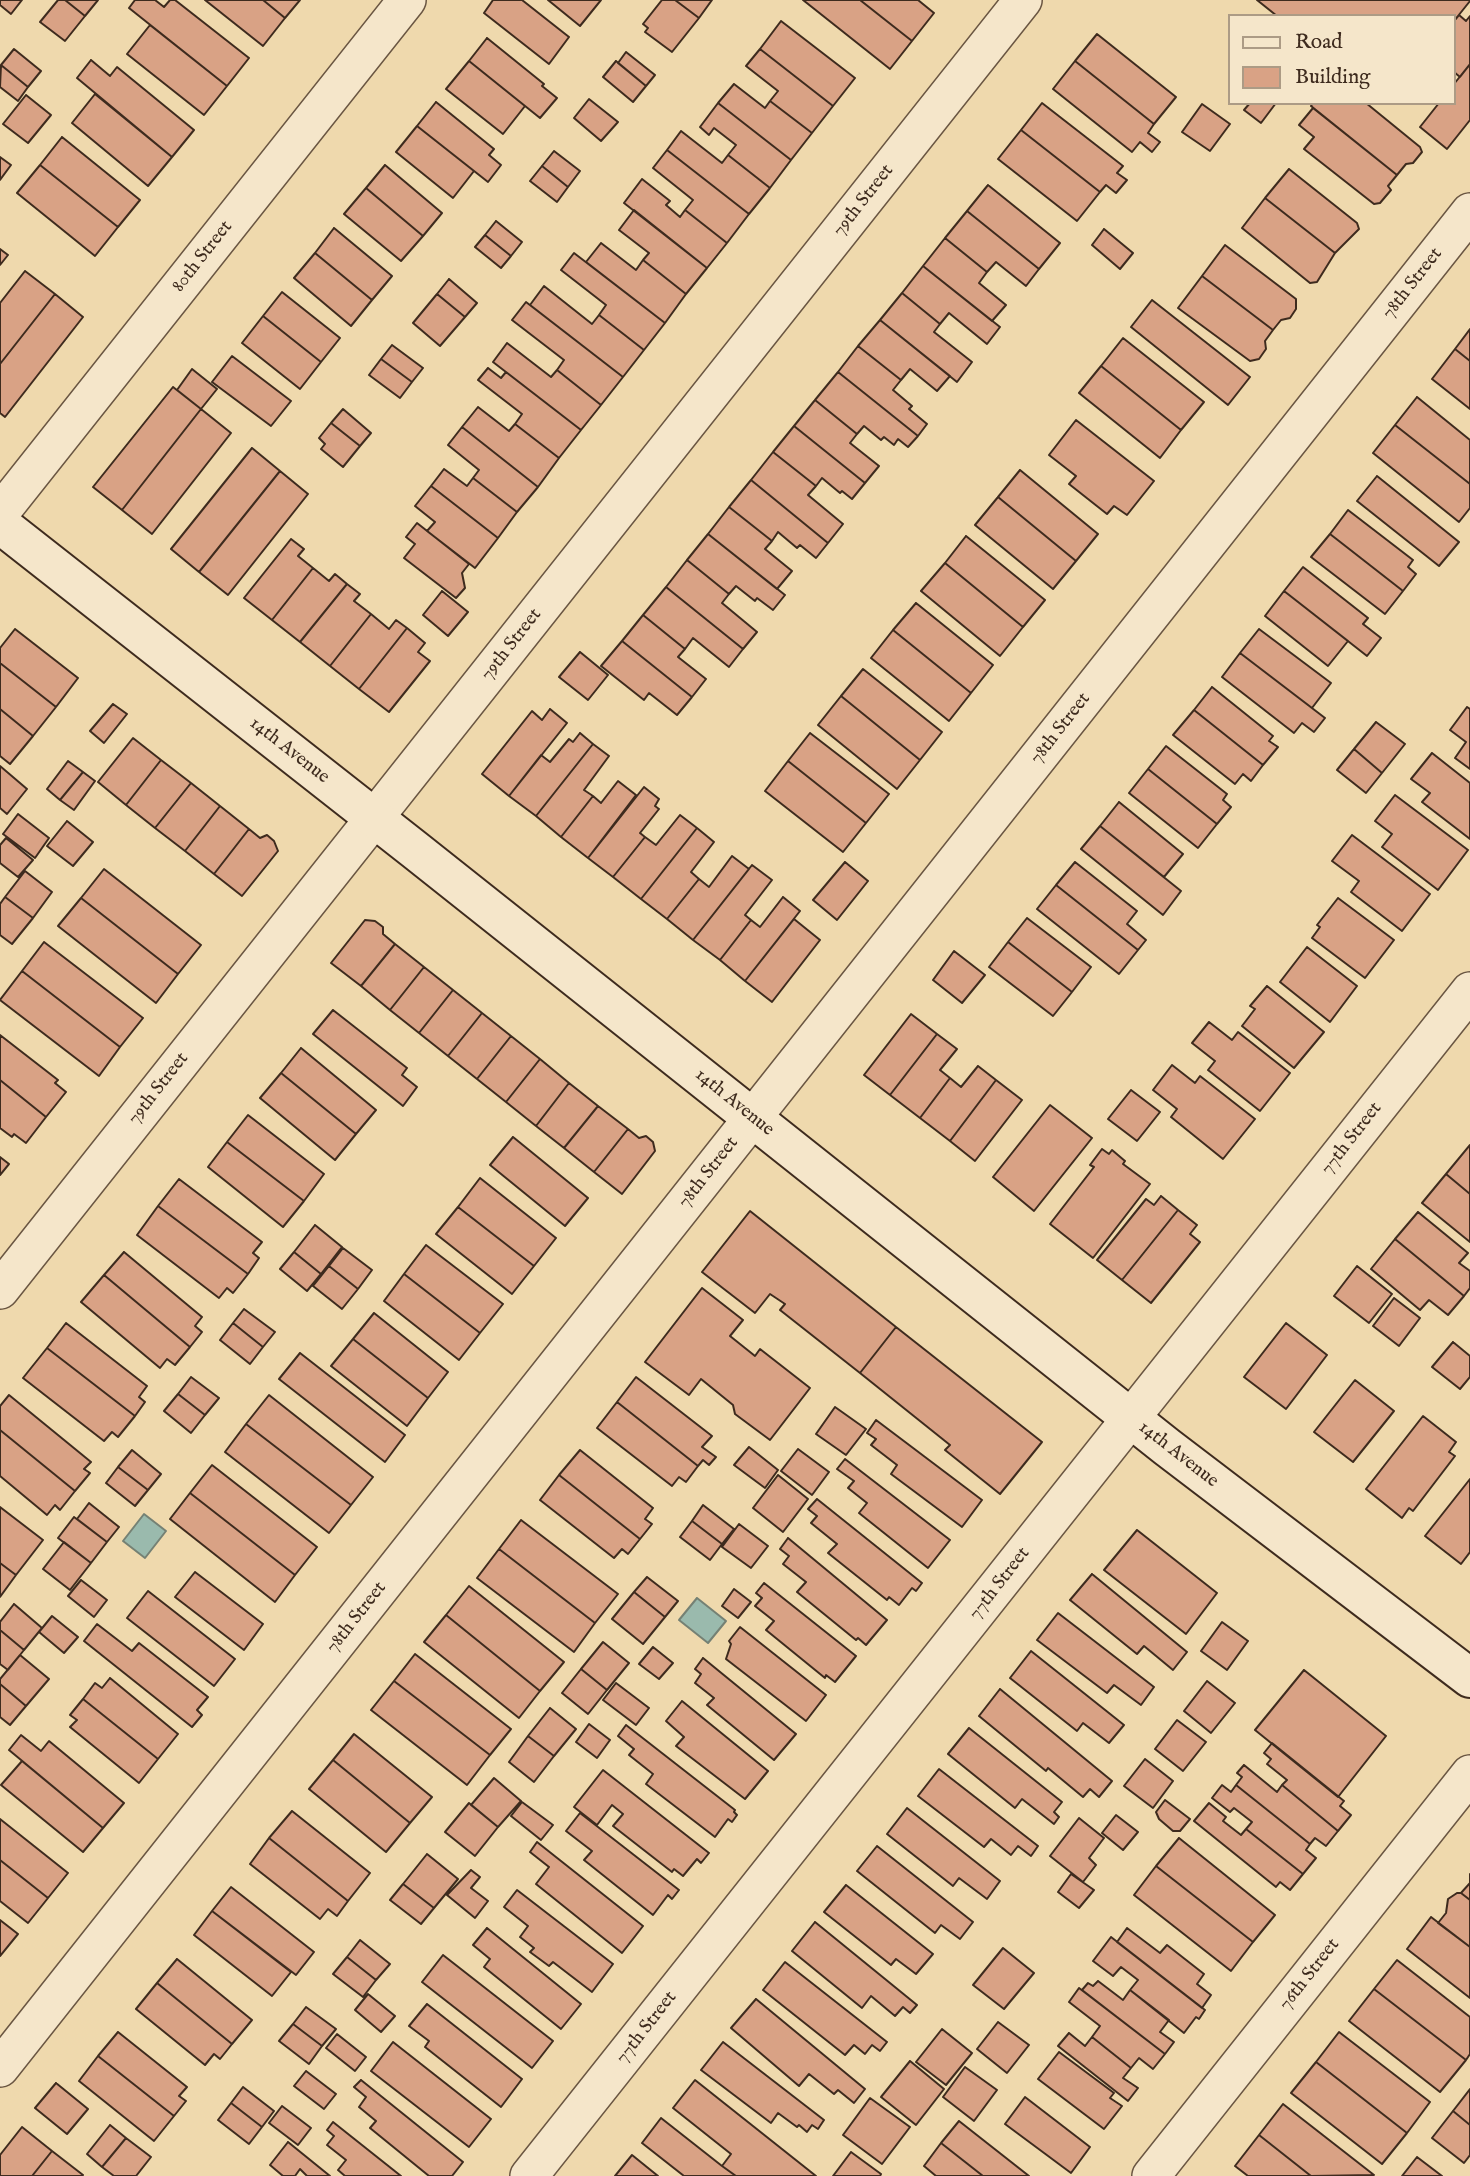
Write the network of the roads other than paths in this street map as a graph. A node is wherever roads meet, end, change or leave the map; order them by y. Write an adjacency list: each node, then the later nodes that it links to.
1 (407, 0): 4 (street, 80th Street)
2 (1023, 0): 6 (street, 79th Street)
3 (1470, 212): 8 (street, 78th Street)
4 (0, 513)
5 (0, 524): 6 (main road, 14th Avenue)
6 (375, 818): 8 (main road, 14th Avenue); 9 (street, 79th Street)
7 (1470, 991): 10 (street, 77th Street)
8 (753, 1118): 10 (main road, 14th Avenue); 13 (street, 78th Street)
9 (0, 1290)
10 (1131, 1418): 11 (main road, 14th Avenue); 14 (street, 77th Street)
11 (1470, 1678)
12 (1470, 1774): 15 (street, 76th Street)
13 (0, 2068)
14 (529, 2176)
15 (1151, 2176)

